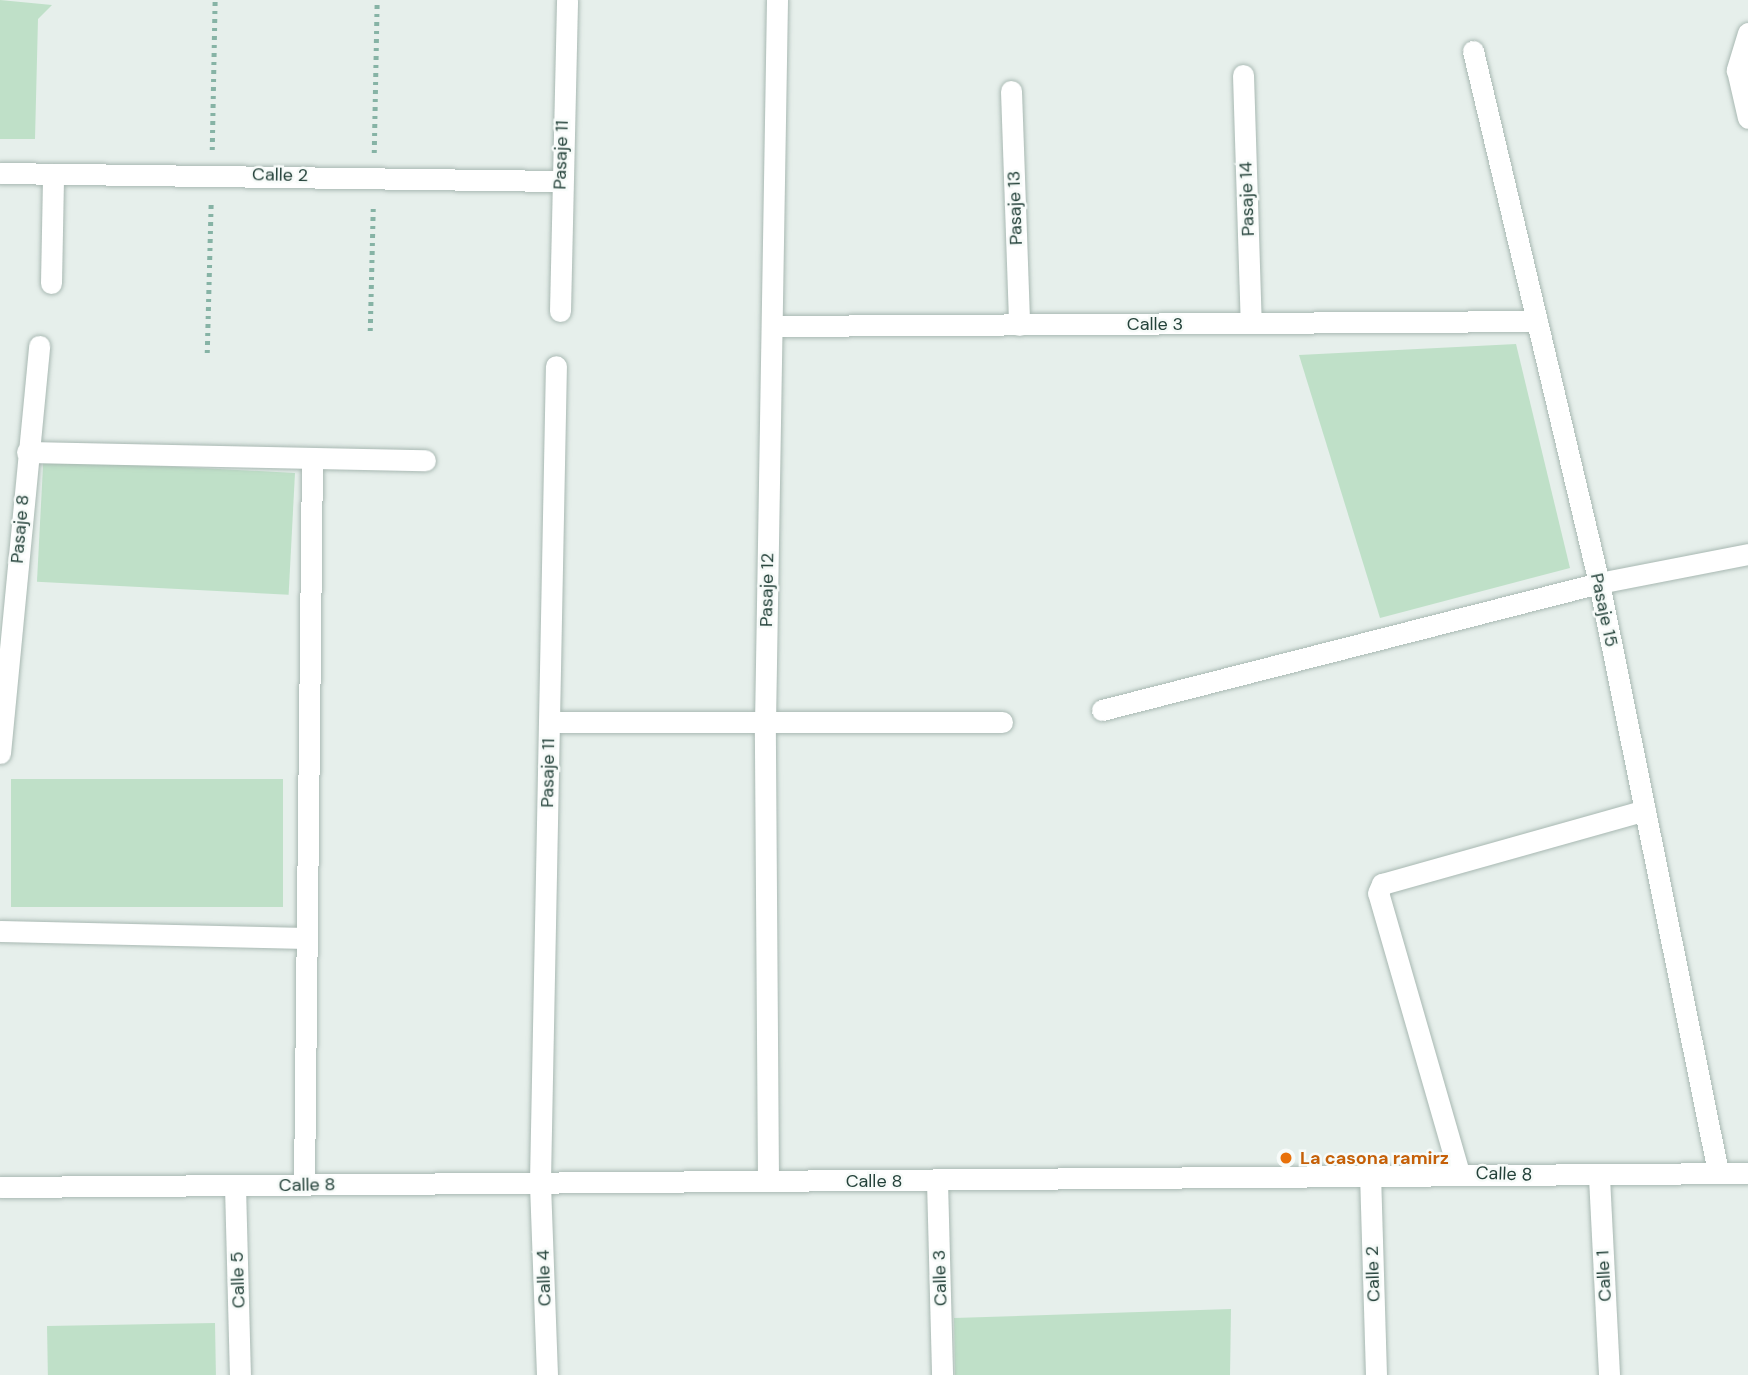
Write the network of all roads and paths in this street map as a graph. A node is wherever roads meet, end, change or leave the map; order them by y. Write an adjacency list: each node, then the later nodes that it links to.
1 (567, 0): 10 (street, Pasaje 11)
2 (777, 0): 16 (street, Pasaje 12)
3 (1748, 33): 7 (street)
4 (1473, 51): 13 (street, Pasaje 15)
5 (1243, 75): 14 (street, Pasaje 14)
6 (1011, 91): 15 (street, Pasaje 13)
7 (1748, 118)
8 (0, 173): 9 (street, Calle 2)
9 (53, 174): 10 (street, Calle 2); 11 (street)
10 (560, 181): 12 (street, Pasaje 11)
11 (51, 283)
12 (560, 311)
13 (1537, 321): 14 (street, Calle 3); 23 (street, Pasaje 15)
14 (1251, 324): 15 (street, Calle 3)
15 (1019, 325): 16 (street, Calle 3)
16 (772, 326): 27 (street, Pasaje 12)
17 (39, 346): 19 (street, Pasaje 8)
18 (556, 366): 25 (street, Pasaje 11)
19 (27, 452): 20 (street); 28 (street, Pasaje 8)
20 (312, 458): 21 (street); 31 (street)
21 (425, 460)
22 (1748, 554): 23 (street)
23 (1599, 583): 24 (street); 29 (street, Pasaje 15)
24 (1101, 710)
25 (550, 722): 27 (street); 37 (street, Pasaje 11)
26 (1002, 722): 27 (street)
27 (765, 724): 38 (street, Pasaje 12)
28 (0, 753)
29 (1645, 810): 32 (street, Pasaje 15); 34 (street)
30 (0, 931): 31 (street)
31 (307, 938): 41 (street)
32 (1718, 1172): 35 (street, Calle 8); 36 (street, Calle 8)
33 (1370, 1173): 34 (street, Calle 8); 39 (street, Calle 8); 46 (street, Calle 2)
34 (1459, 1173): 36 (street, Calle 8)
35 (1748, 1173)
36 (1599, 1177): 47 (street, Calle 1)
37 (540, 1181): 38 (street, Calle 8); 41 (street, Calle 8); 44 (street, Calle 4)
38 (768, 1181): 39 (street, Calle 8)
39 (937, 1181): 45 (street, Calle 3)
40 (235, 1185): 41 (street, Calle 8); 42 (street, Calle 8); 43 (street, Calle 5)
41 (304, 1185)
42 (0, 1187)
43 (240, 1375)
44 (547, 1375)
45 (942, 1375)
46 (1376, 1375)
47 (1609, 1375)

